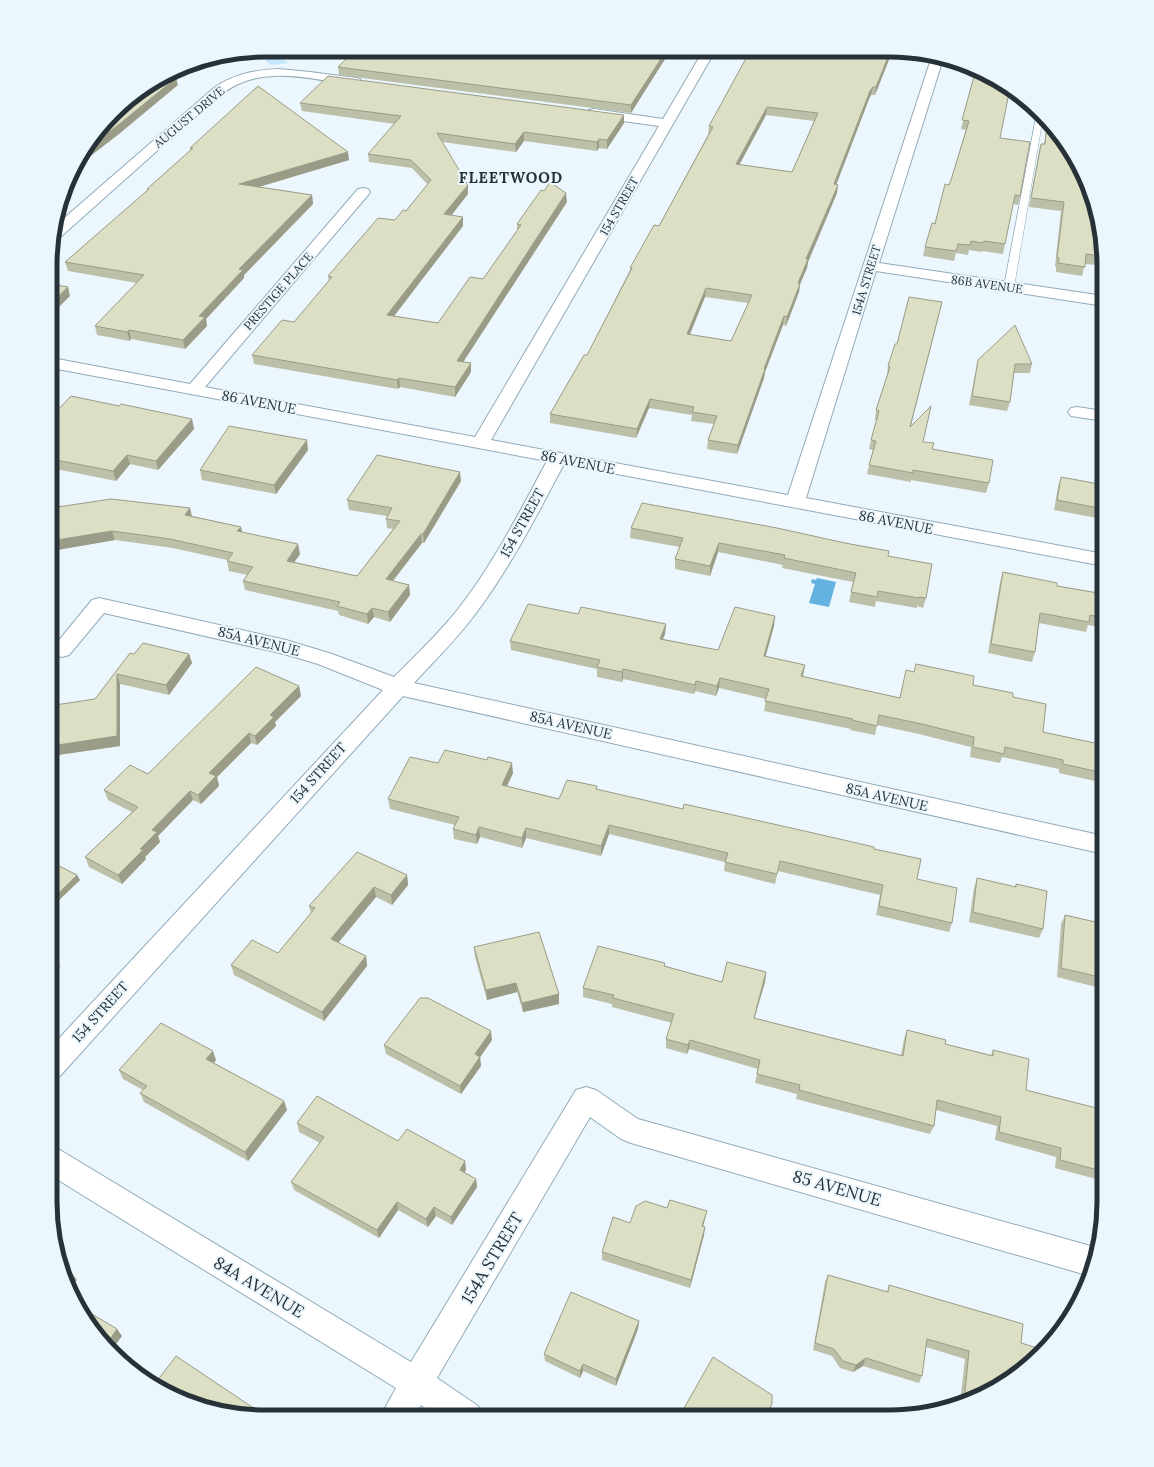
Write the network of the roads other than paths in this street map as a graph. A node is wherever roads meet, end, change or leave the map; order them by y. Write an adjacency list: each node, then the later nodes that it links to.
1 (706, 57): 6 (street, 154 STREET)
2 (935, 62): 9 (street, 154A STREET)
3 (372, 84): 8 (street, AUGUST DRIVE)
4 (582, 112): 6 (street)
5 (1039, 121): 10 (lane)
6 (667, 123): 16 (street, 154 STREET)
7 (363, 192): 13 (street, PRESTIGE PLACE)
8 (60, 229)
9 (871, 266): 10 (street, 86B AVENUE); 18 (street, 154A STREET)
10 (1009, 287): 11 (street, 86B AVENUE)
11 (1097, 300)
12 (57, 364): 13 (street, 86 AVENUE)
13 (194, 390): 16 (street, 86 AVENUE)
14 (1077, 412): 15 (street)
15 (1097, 415)
16 (480, 443): 17 (street, 86 AVENUE)
17 (558, 458): 18 (street, 86 AVENUE); 21 (street, 154 STREET)
18 (795, 503): 19 (street, 86 AVENUE)
19 (1097, 559)
20 (62, 650): 21 (street, 85A AVENUE)
21 (398, 687): 22 (street, 85A AVENUE); 23 (street, 154 STREET)
22 (1097, 844)
23 (57, 1059)
24 (586, 1099): 26 (street, 85 AVENUE); 27 (street, 154A STREET)
25 (57, 1163): 27 (street, 84A AVENUE)
26 (1089, 1260)
27 (416, 1383): 28 (street, 154A STREET); 29 (street, 84A AVENUE)
28 (400, 1410)
29 (458, 1410)

